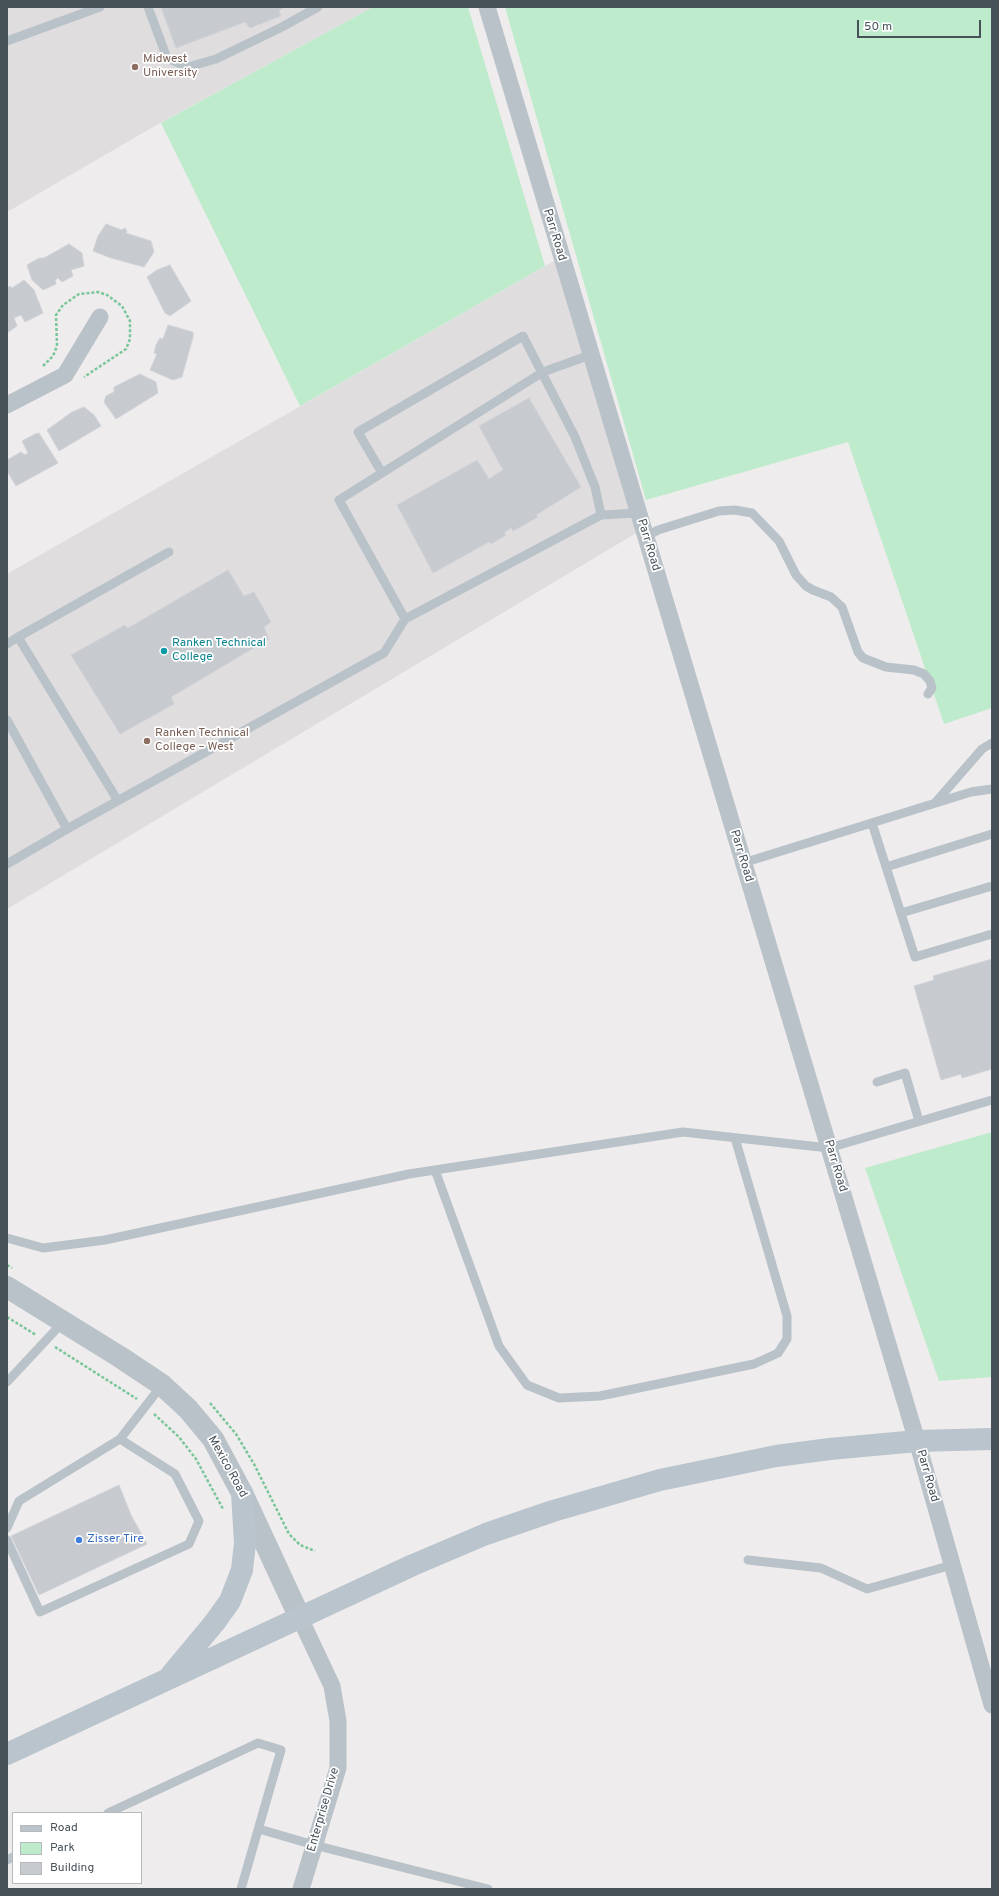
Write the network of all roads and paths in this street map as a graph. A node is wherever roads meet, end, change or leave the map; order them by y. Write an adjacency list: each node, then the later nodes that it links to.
1 (100, 7): 5 (lane)
2 (148, 7): 3 (lane)
3 (318, 7)
4 (487, 7): 7 (street, Parr Road)
5 (7, 41)
6 (100, 317): 9 (street)
7 (590, 355): 8 (lane); 11 (street, Parr Road)
8 (542, 372): 10 (lane); 10 (lane); 12 (lane)
9 (7, 406)
10 (382, 473): 15 (lane)
11 (638, 513): 12 (lane); 13 (street, Parr Road)
12 (601, 515): 15 (lane)
13 (645, 537): 18 (lane); 27 (street, Parr Road)
14 (169, 552): 16 (lane)
15 (405, 619): 22 (lane)
16 (18, 637): 17 (lane); 22 (lane)
17 (7, 644)
18 (928, 694)
19 (7, 720): 25 (lane)
20 (992, 743): 23 (lane)
21 (992, 789): 23 (lane)
22 (118, 800): 25 (lane)
23 (934, 804): 24 (lane)
24 (872, 823): 27 (lane); 29 (lane)
25 (67, 829): 28 (lane)
26 (992, 834): 29 (lane)
27 (743, 863): 37 (street, Parr Road)
28 (7, 864)
29 (886, 867): 31 (lane)
30 (992, 886): 31 (lane)
31 (901, 913): 32 (lane)
32 (992, 934)
33 (877, 1082): 35 (lane)
34 (992, 1100): 35 (lane)
35 (919, 1121): 37 (lane)
36 (735, 1138): 37 (lane); 38 (lane); 38 (lane)
37 (829, 1148): 46 (street, Parr Road)
38 (435, 1170): 39 (lane)
39 (7, 1238)
40 (7, 1287): 41 (street, Mexico Road)
41 (63, 1322): 42 (lane); 43 (street, Mexico Road)
42 (7, 1382)
43 (162, 1385): 44 (lane); 47 (street, Mexico Road)
44 (120, 1438): 48 (lane); 49 (lane)
45 (992, 1439): 46 (main road)
46 (917, 1441): 51 (street, Parr Road); 52 (main road)
47 (242, 1493): 52 (street, Mexico Road); 53 (main road)
48 (7, 1528)
49 (7, 1540)
50 (748, 1560): 51 (lane)
51 (952, 1565): 54 (street, Parr Road)
52 (300, 1618): 53 (main road); 58 (street, Enterprise Drive)
53 (168, 1678): 55 (main road)
54 (992, 1705)
55 (7, 1754)
56 (110, 1812): 57 (lane)
57 (259, 1829): 58 (lane); 59 (lane)
58 (314, 1845): 60 (street, Enterprise Drive); 61 (lane)
59 (241, 1889)
60 (301, 1889)
61 (488, 1889)

